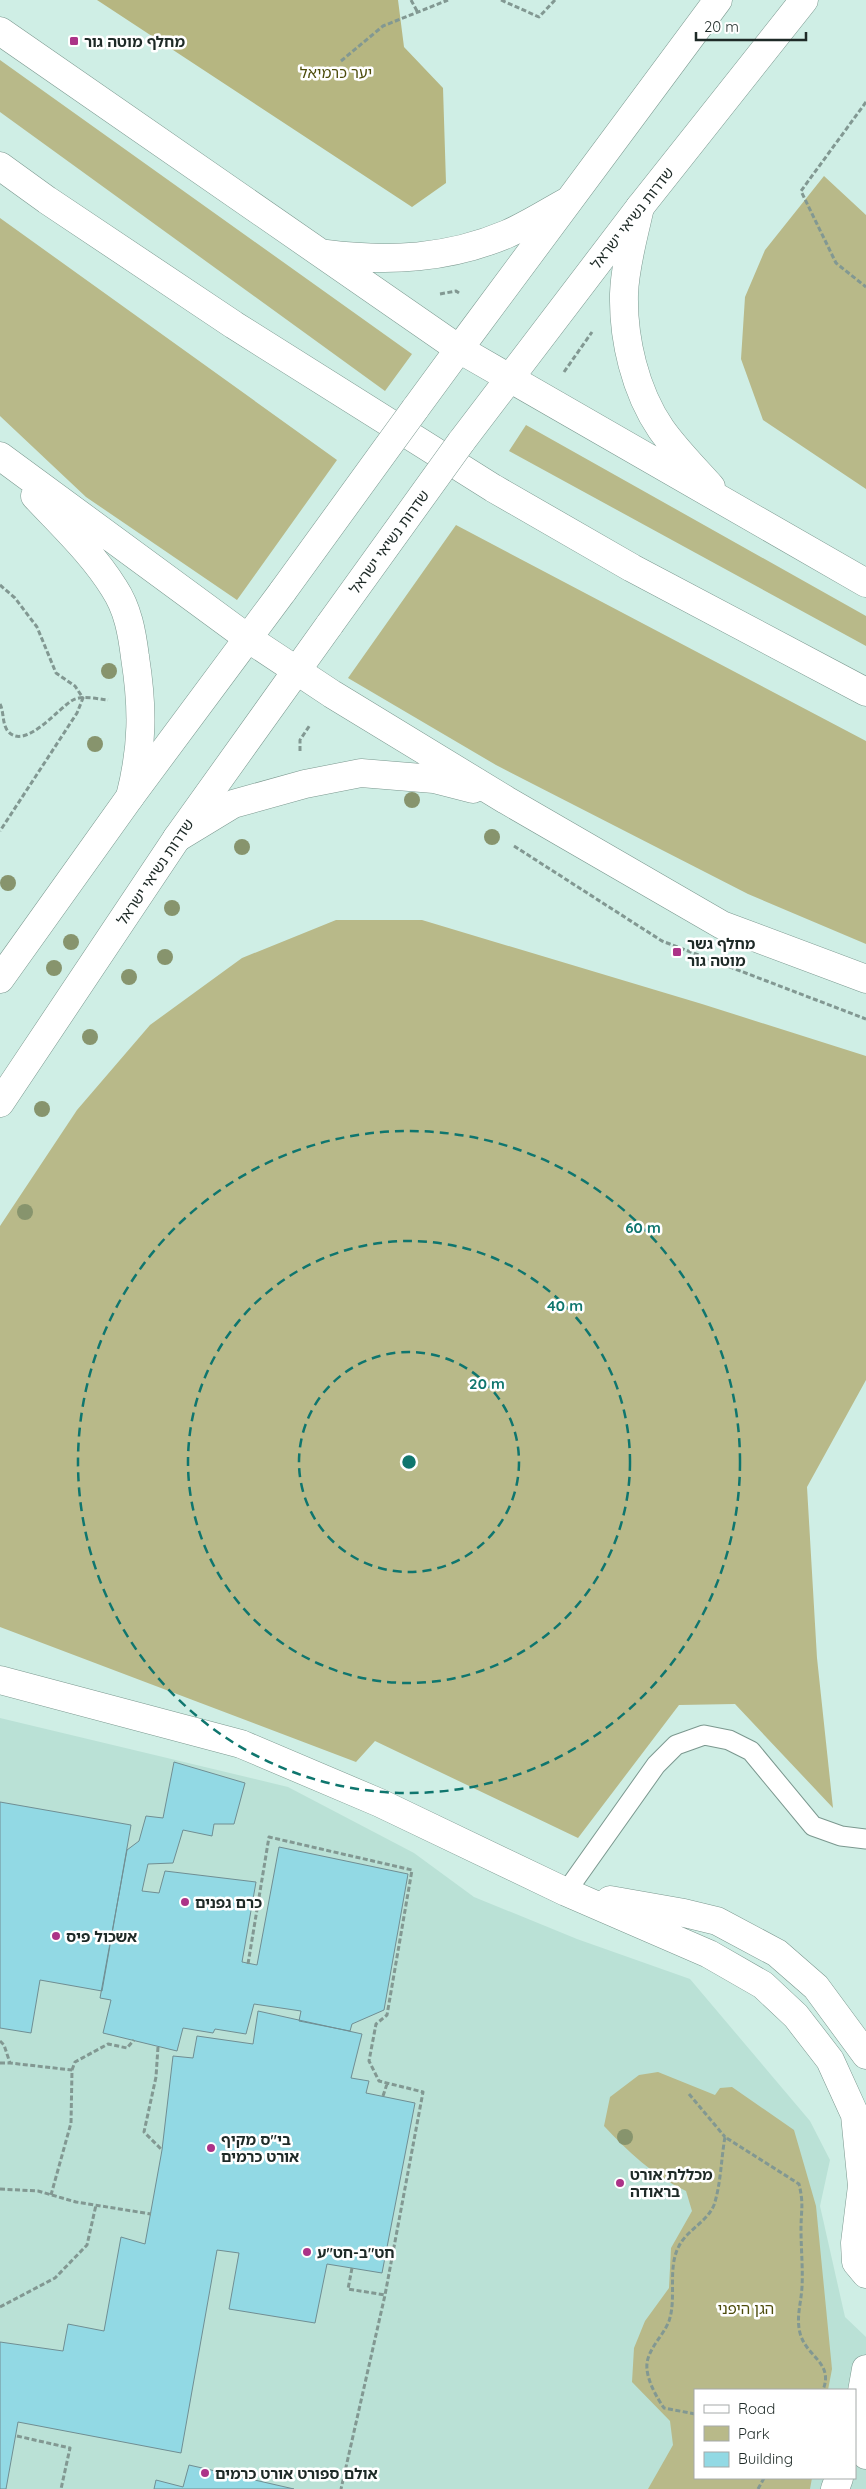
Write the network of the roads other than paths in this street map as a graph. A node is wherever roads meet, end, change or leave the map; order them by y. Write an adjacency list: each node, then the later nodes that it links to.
1 (718, 0): 5 (main road)
2 (804, 0): 6 (main road, שדרות נשיאי ישראל)
3 (0, 31): 7 (main road)
4 (0, 166): 15 (main road)
5 (568, 201): 7 (main road); 8 (main road)
6 (640, 207): 9 (main road, שדרות נשיאי ישראל); 11 (main road)
7 (321, 253): 8 (main road)
8 (459, 349): 9 (main road); 13 (main road, bridge)
9 (509, 379): 11 (main road); 14 (main road, שדרות נשיאי ישראל, bridge)
10 (0, 457): 13 (main road); 16 (main road)
11 (725, 503): 12 (main road)
12 (866, 582)
13 (249, 640): 14 (main road); 16 (main road)
14 (296, 671): 17 (main road); 18 (main road, שדרות נשיאי ישראל)
15 (866, 692)
16 (130, 797): 19 (main road)
17 (506, 800): 18 (main road); 20 (main road)
18 (177, 838): 21 (main road, שדרות נשיאי ישראל)
19 (0, 979)
20 (866, 979)
21 (0, 1103)
22 (0, 1680): 24 (main road)
23 (866, 1838): 24 (lane)
24 (566, 1892): 25 (main road); 26 (main road)
25 (866, 2055)
26 (866, 2274)
27 (866, 2369): 28 (main road)
28 (856, 2424)
29 (856, 2431): 30 (main road)
30 (866, 2455)

